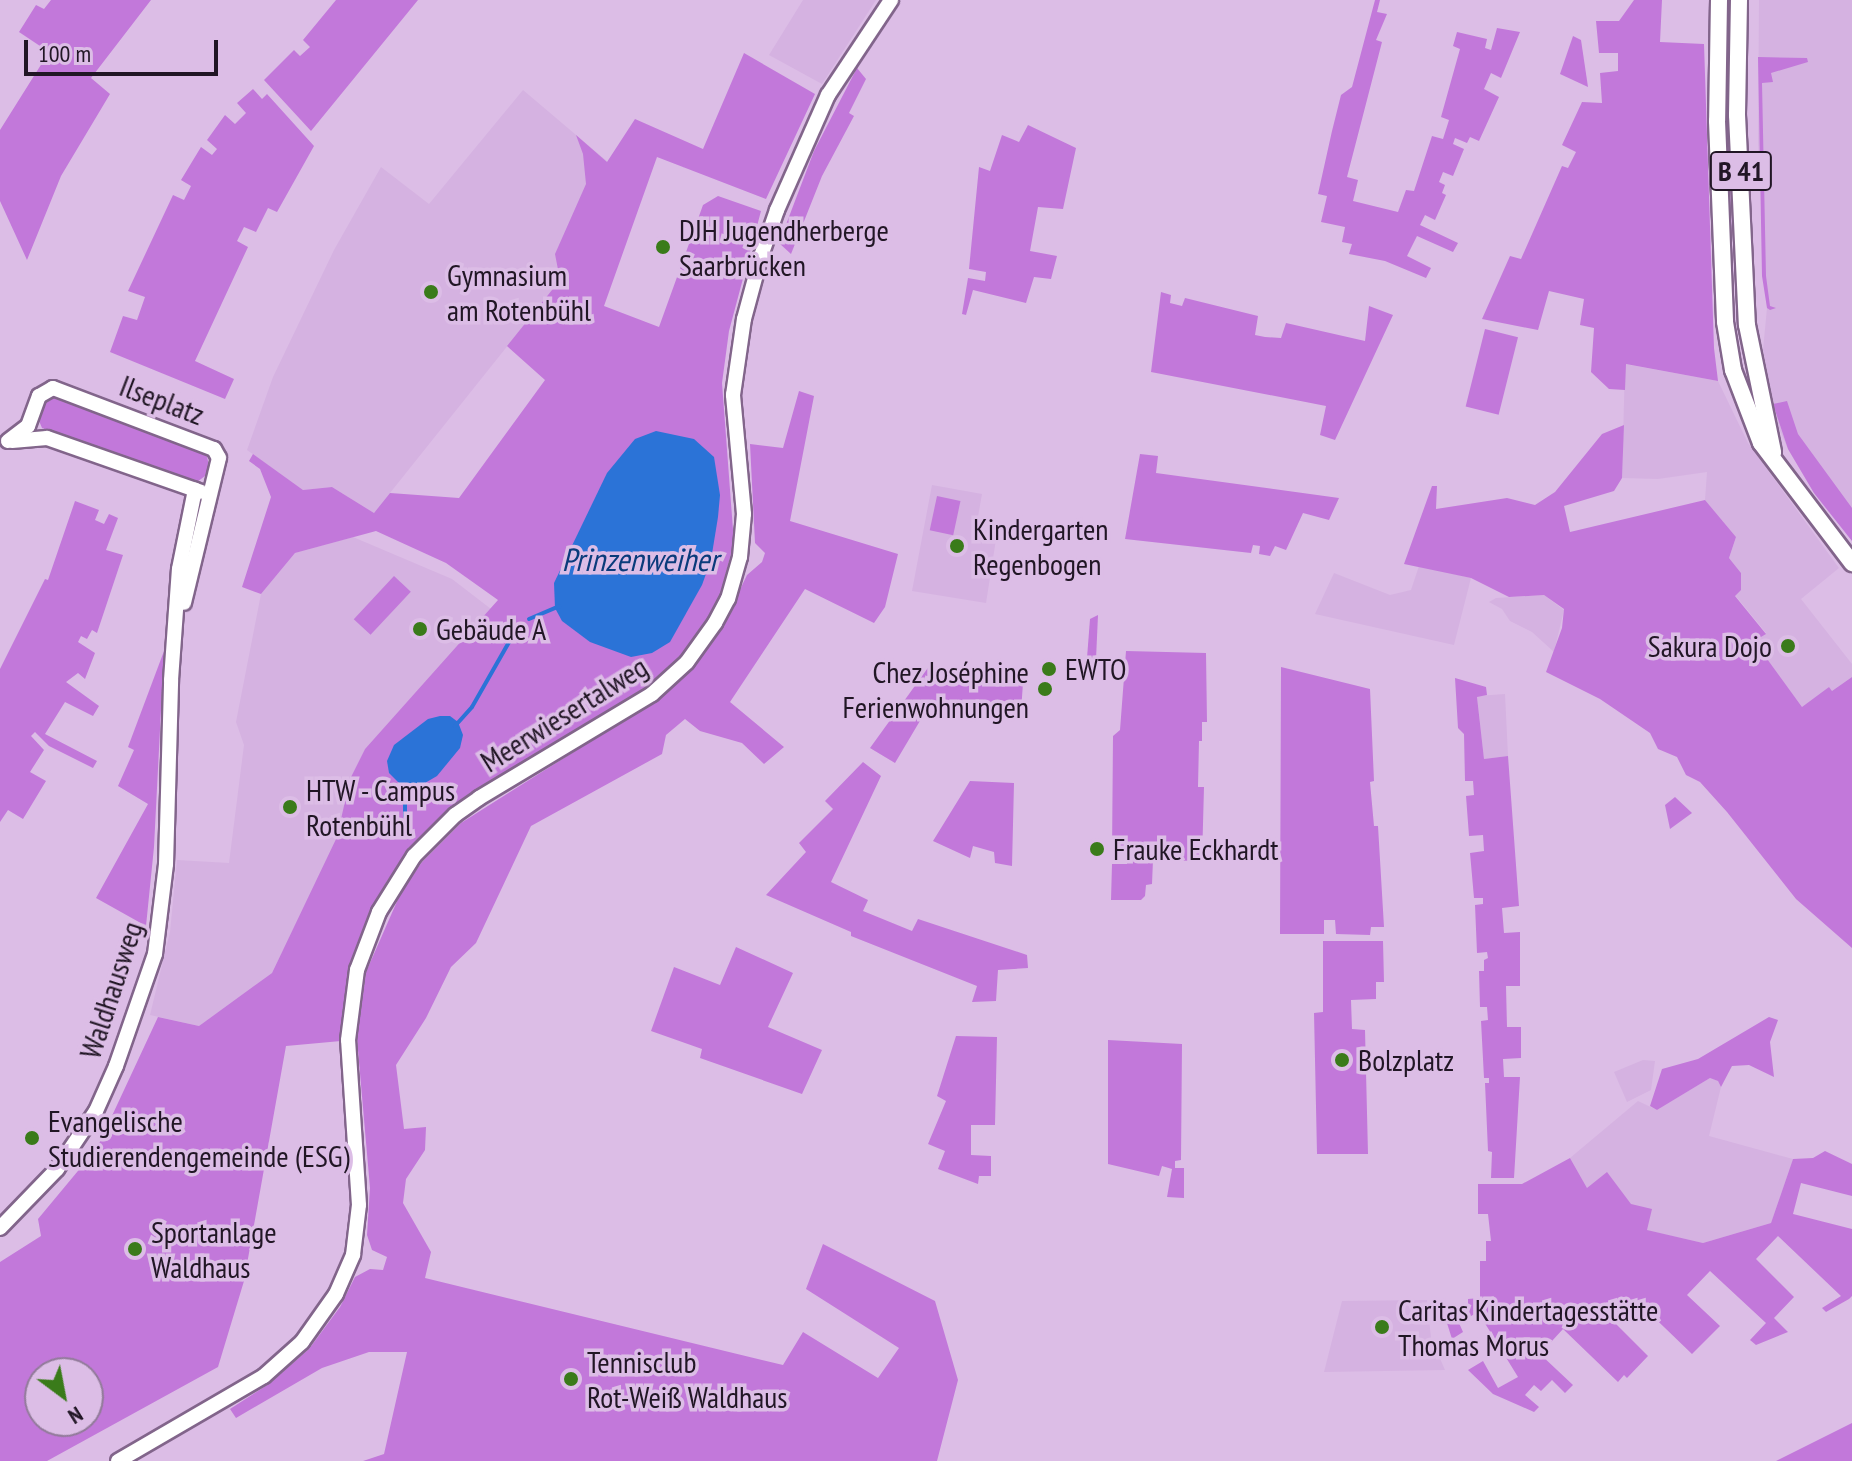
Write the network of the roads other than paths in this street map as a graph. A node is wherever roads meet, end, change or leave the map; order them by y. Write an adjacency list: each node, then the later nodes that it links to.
1 (891, 0): 10 (main road, Meerwiesertalweg)
2 (1719, 0): 6 (main road, B 41)
3 (1739, 0): 6 (main road, B 41)
4 (30, 432): 5 (main road); 7 (main road); 7 (main road, Ilseplatz)
5 (4, 440)
6 (1775, 461): 8 (main road, B 41)
7 (202, 492): 9 (main road, Waldhausweg)
8 (1852, 563)
9 (0, 1228)
10 (118, 1461)

